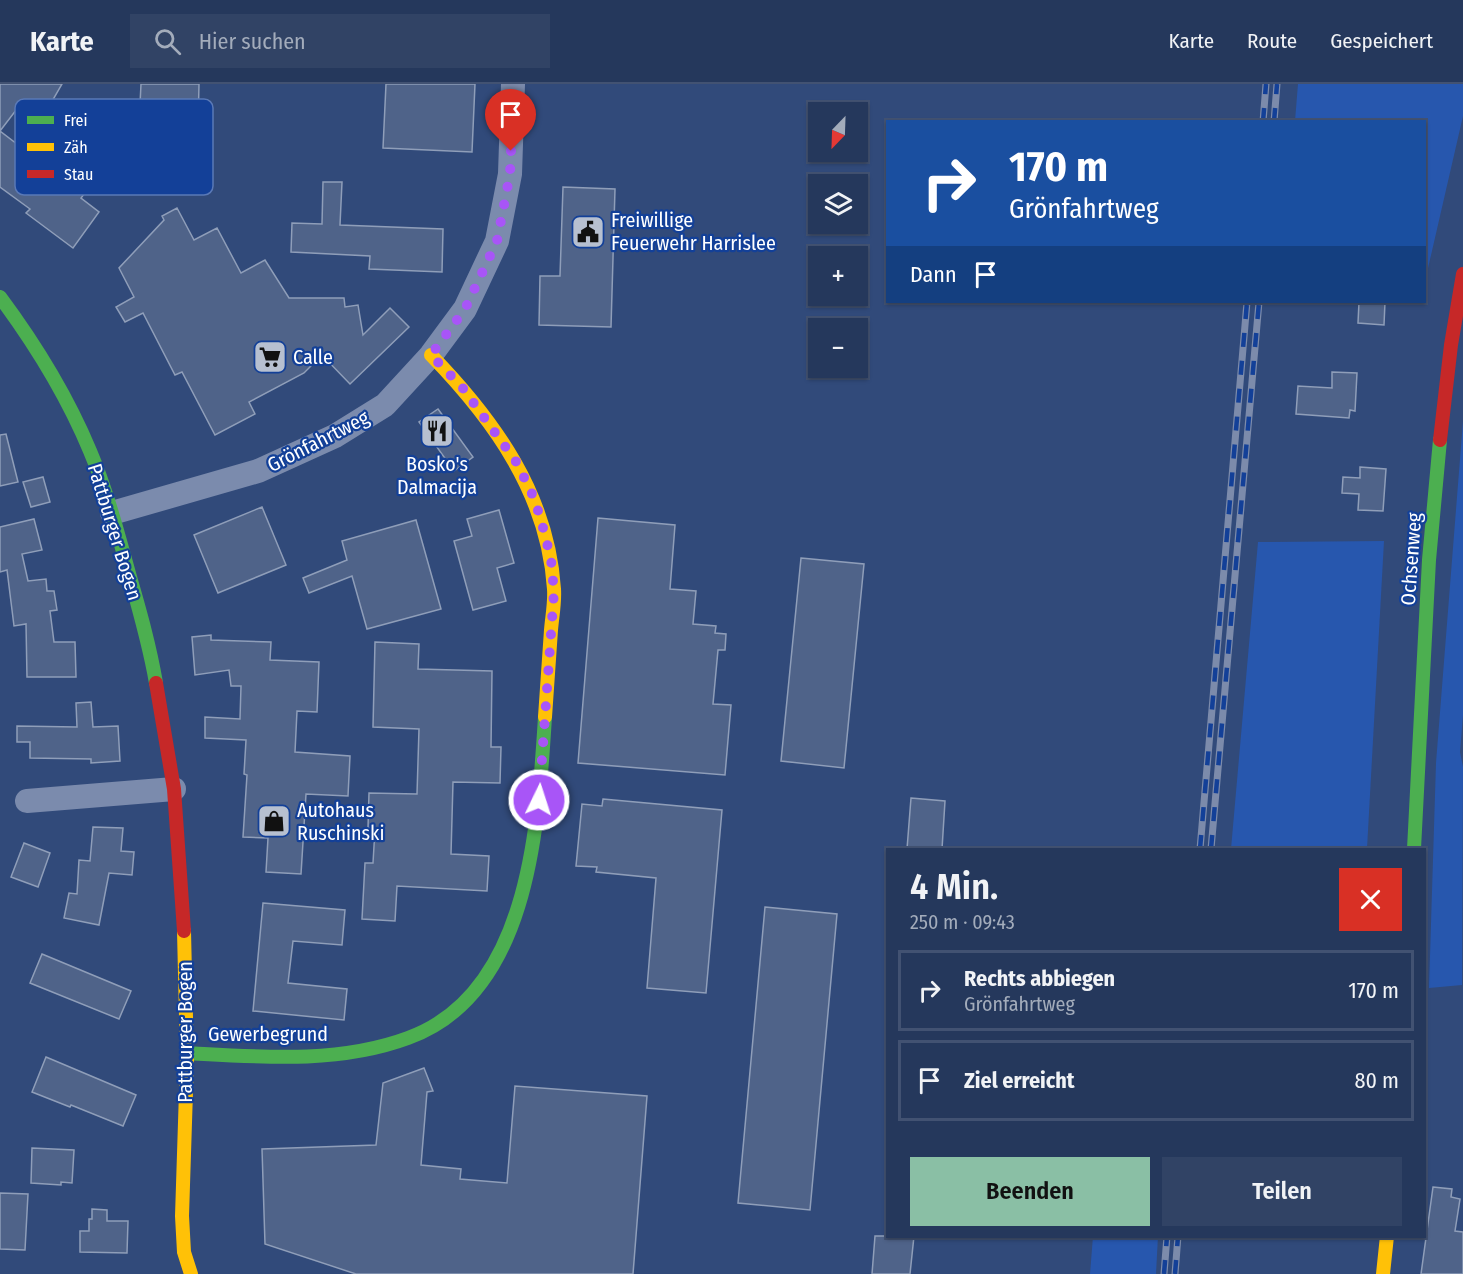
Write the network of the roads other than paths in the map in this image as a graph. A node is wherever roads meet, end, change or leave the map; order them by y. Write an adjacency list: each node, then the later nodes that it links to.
1 (513, 84): 5 (street, Grönfahrtweg)
2 (1463, 274): 9 (street, Ochsenweg)
3 (0, 297): 4 (street, Pattburger Bogen)
4 (9, 325): 6 (street, Pattburger Bogen)
5 (431, 355): 6 (street, Grönfahrtweg); 10 (street, Gewerbegrund)
6 (112, 513): 7 (street, Pattburger Bogen)
7 (174, 789): 8 (street); 10 (street, Pattburger Bogen)
8 (27, 801)
9 (1414, 848)
10 (187, 1053): 12 (street, Pattburger Bogen)
11 (1387, 1238): 13 (street)
12 (191, 1274)
13 (1383, 1274)

